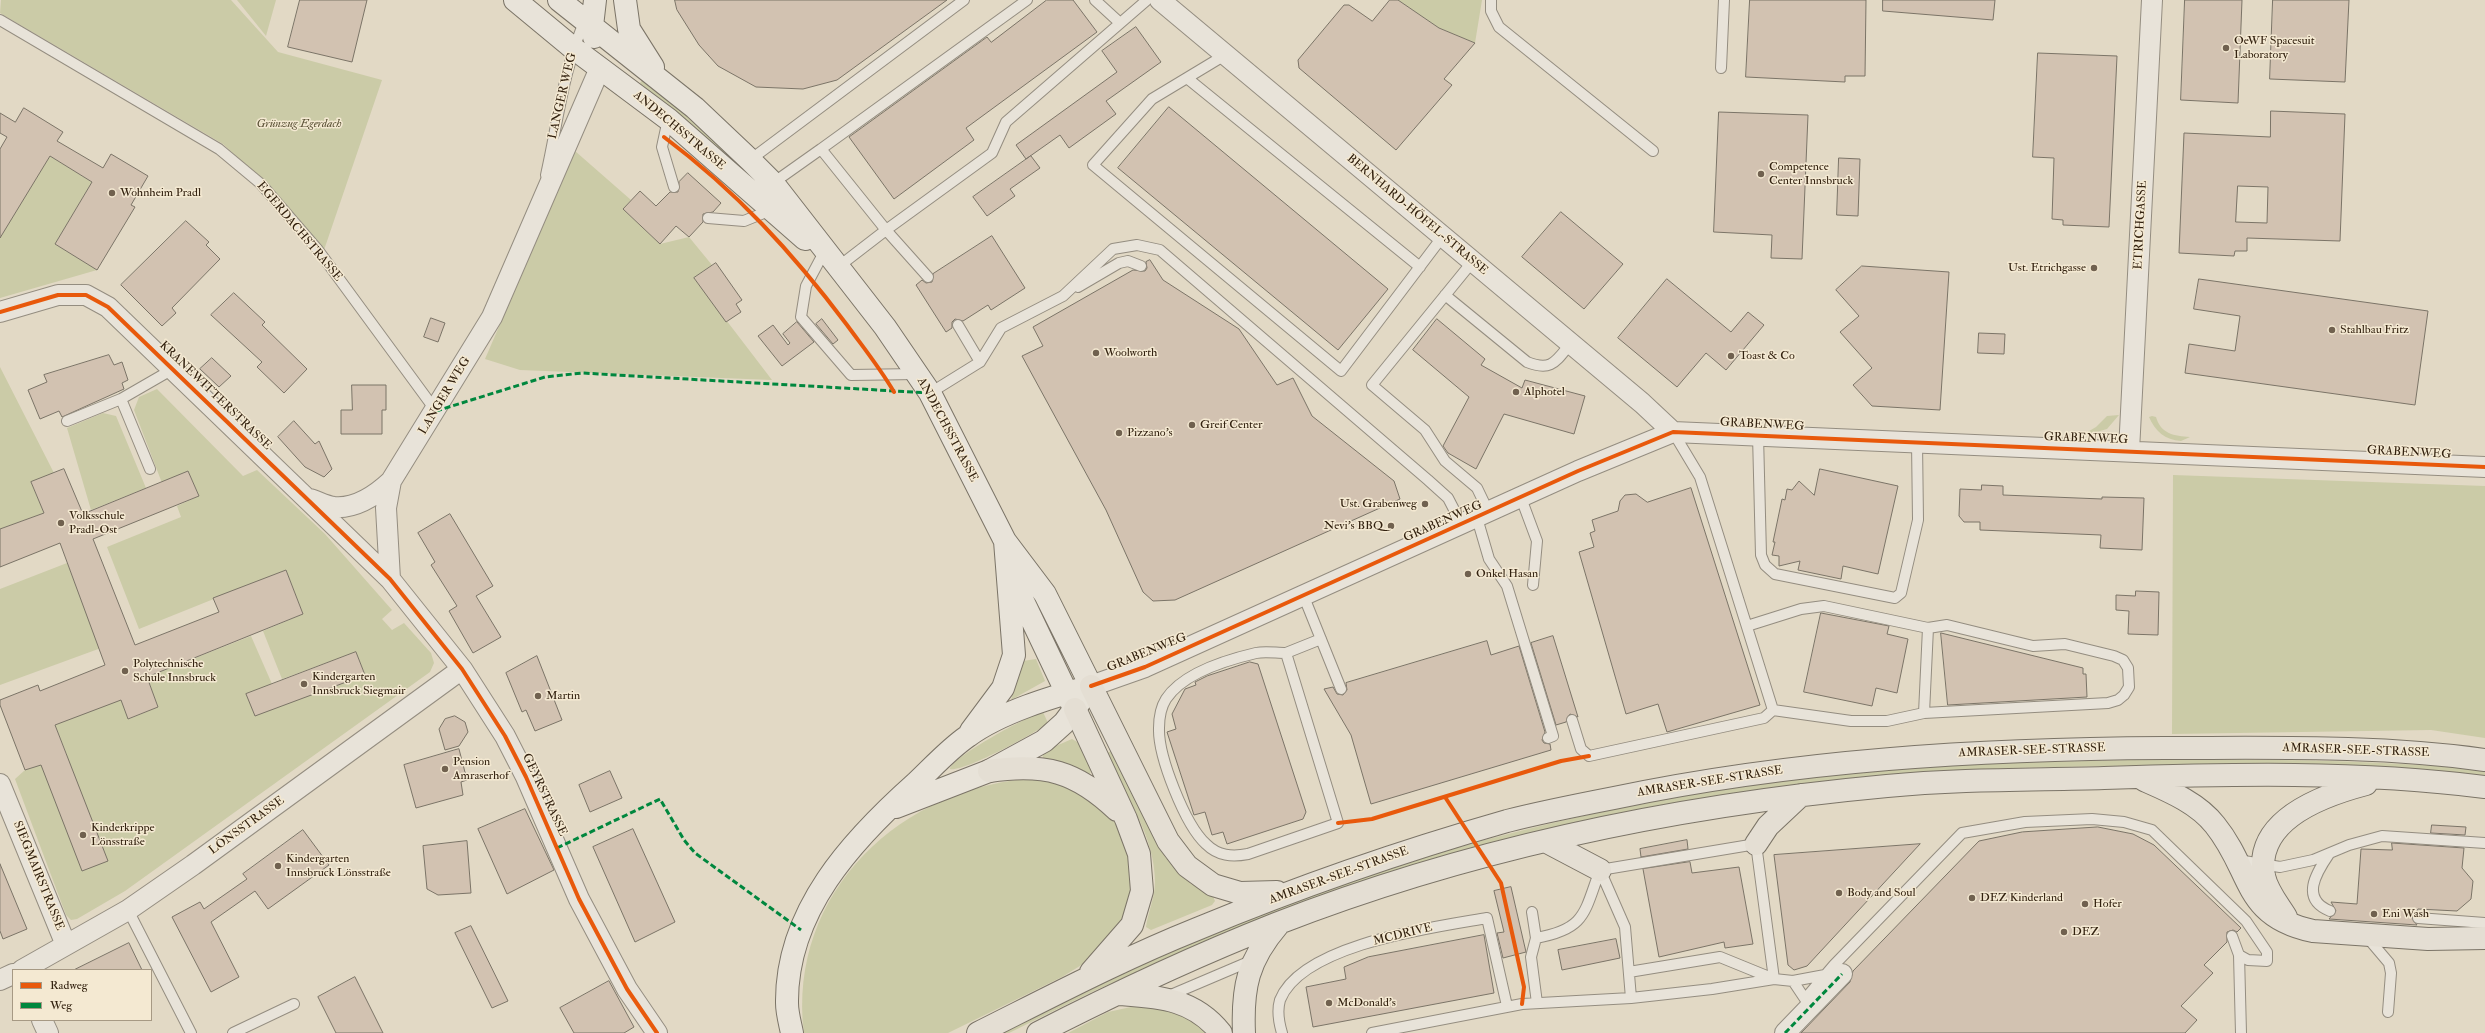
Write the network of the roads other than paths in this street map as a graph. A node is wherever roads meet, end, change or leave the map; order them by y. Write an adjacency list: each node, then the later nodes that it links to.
1 (515, 0): 16 (main road, ANDECHSSTRASSE)
2 (560, 0): 14 (main road, ANDECHSSTRASSE)
3 (595, 0): 14 (main road, LANGER WEG)
4 (964, 0): 25 (lane)
5 (1027, 0): 23 (lane)
6 (1095, 0): 15 (lane)
7 (1147, 0): 15 (lane)
8 (1160, 0): 17 (street, BERNHARD-HÖFEL-STRASSE)
9 (1490, 0): 24 (lane)
10 (1724, 0): 19 (lane)
11 (2152, 0): 53 (street, ETRICHGASSE)
12 (625, 2): 18 (main road, LANGER WEG); 21 (main road, LANGER WEG)
13 (0, 20): 48 (lane, EGERDACHSTRASSE)
14 (588, 23): 16 (lane, LANGER WEG); 18 (main road, ANDECHSSTRASSE)
15 (1120, 23): 31 (lane)
16 (573, 48): 18 (main road, ANDECHSSTRASSE); 29 (lane, LANGER WEG)
17 (1225, 55): 20 (lane); 32 (street, BERNHARD-HÖFEL-STRASSE)
18 (605, 56): 21 (main road, ANDECHSSTRASSE); 22 (main road, ANDECHSSTRASSE); 29 (street, LANGER WEG)
19 (1721, 68)
20 (1187, 78): 36 (lane); 36 (lane)
21 (665, 84): 25 (main road, ANDECHSSTRASSE)
22 (668, 120): 27 (lane); 28 (main road, ANDECHSSTRASSE)
23 (822, 149): 26 (lane); 31 (lane)
24 (1653, 151)
25 (750, 160): 26 (main road, ANDECHSSTRASSE)
26 (773, 183): 33 (main road, ANDECHSSTRASSE)
27 (674, 187)
28 (771, 210): 30 (lane); 33 (main road, ANDECHSSTRASSE)
29 (535, 218): 48 (street, LANGER WEG)
30 (708, 218)
31 (886, 230): 33 (lane); 37 (lane)
32 (1443, 236): 34 (street, BERNHARD-HÖFEL-STRASSE); 36 (lane)
33 (830, 260): 45 (main road, ANDECHSSTRASSE); 45 (lane)
34 (1473, 261): 38 (lane); 42 (street, BERNHARD-HÖFEL-STRASSE)
35 (1140, 266): 39 (lane)
36 (1420, 267)
37 (928, 277)
38 (1445, 295): 42 (lane); 59 (lane)
39 (1062, 296): 43 (lane); 59 (lane)
40 (0, 312): 44 (street, KRANEWITTERSTRASSE)
41 (958, 325): 43 (lane)
42 (1571, 343): 50 (street, BERNHARD-HÖFEL-STRASSE)
43 (980, 362): 46 (lane)
44 (173, 369): 47 (lane); 57 (street, KRANEWITTERSTRASSE)
45 (917, 374): 46 (main road, ANDECHSSTRASSE)
46 (930, 393): 60 (main road, ANDECHSSTRASSE)
47 (121, 399): 49 (lane); 55 (lane)
48 (436, 411): 56 (street, LANGER WEG)
49 (67, 422)
50 (1673, 432): 51 (street, GRABENWEG); 58 (street, GRABENWEG); 64 (lane)
51 (1758, 435): 52 (street, GRABENWEG); 52 (lane)
52 (1917, 442): 53 (street, GRABENWEG)
53 (2129, 451): 54 (street, GRABENWEG)
54 (2485, 467)
55 (150, 469)
56 (391, 481): 57 (street); 61 (street, LANGER WEG)
57 (307, 498): 61 (street, KRANEWITTERSTRASSE)
58 (1521, 498): 59 (street, GRABENWEG); 62 (lane)
59 (1476, 519): 63 (street, GRABENWEG); 77 (lane)
60 (1005, 541): 69 (main road, ANDECHSSTRASSE); 70 (main road, ANDECHSSTRASSE); 76 (main road)
61 (390, 579): 68 (street, GEYRSTRASSE)
62 (1533, 585)
63 (1304, 596): 66 (lane); 70 (street, GRABENWEG)
64 (1747, 626): 65 (lane); 73 (lane)
65 (1928, 628): 74 (lane); 74 (lane)
66 (1321, 639): 67 (lane); 71 (lane)
67 (1286, 653): 67 (lane)
68 (462, 668): 97 (street, LÖNSSTRASSE); 132 (street, GEYRSTRASSE)
69 (1055, 668): 70 (main road, ANDECHSSTRASSE); 72 (main road, ANDECHSSTRASSE)
70 (1091, 686): 72 (main road); 96 (main road)
71 (1341, 689)
72 (1071, 701): 76 (main road); 79 (main road); 86 (main road)
73 (1774, 710): 74 (lane); 75 (lane)
74 (1924, 713)
75 (1572, 720)
76 (968, 736): 85 (main road)
77 (1548, 738)
78 (2485, 760): 96 (main road, AMRASER-SEE-STRASSE)
79 (989, 771): 85 (main road); 86 (main road)
80 (2138, 777): 81 (main road, AMRASER-SEE-STRASSE); 84 (main road, AMRASER-SEE-STRASSE); 93 (main road)
81 (2386, 779): 83 (main road, AMRASER-SEE-STRASSE); 94 (main road)
82 (0, 784): 109 (street, SIEGMAIRSTRASSE)
83 (2485, 787)
84 (1801, 795): 88 (main road, AMRASER-SEE-STRASSE); 91 (main road)
85 (882, 813): 133 (main road)
86 (1126, 819): 119 (main road)
87 (2485, 837): 89 (lane)
88 (1545, 841): 95 (main road); 103 (main road, AMRASER-SEE-STRASSE)
89 (2468, 842): 90 (lane); 92 (lane)
90 (2485, 843)
91 (1756, 844): 95 (lane); 117 (lane)
92 (2328, 854): 94 (lane); 98 (lane)
93 (2238, 860): 94 (lane); 101 (main road)
94 (2263, 866): 101 (main road)
95 (1600, 870): 106 (lane); 114 (lane)
96 (1302, 890): 119 (main road, AMRASER-SEE-STRASSE)
97 (128, 910): 109 (street, LÖNSSTRASSE); 130 (lane)
98 (2330, 911)
99 (1532, 912): 106 (lane)
100 (2418, 918): 102 (lane)
101 (2289, 923): 104 (main road)
102 (2485, 923)
103 (1278, 924): 112 (main road); 121 (main road, AMRASER-SEE-STRASSE)
104 (2366, 935): 108 (main road); 127 (lane)
105 (2232, 936): 111 (lane)
106 (1536, 938): 124 (lane)
107 (2485, 938): 108 (main road)
108 (2428, 939): 110 (main road)
109 (66, 945): 113 (street, LÖNSSTRASSE)
110 (2485, 950)
111 (2239, 955): 116 (lane); 141 (lane)
112 (1254, 959): 122 (lane); 137 (main road)
113 (24, 969)
114 (1629, 972): 117 (lane); 123 (lane)
115 (12, 974): 118 (street)
116 (1833, 975): 120 (lane); 120 (lane); 140 (street)
117 (1774, 979): 120 (lane); 123 (lane)
118 (0, 980)
119 (1083, 980): 134 (main road, AMRASER-SEE-STRASSE)
120 (1793, 981)
121 (1116, 994): 122 (main road); 135 (main road, AMRASER-SEE-STRASSE)
122 (1162, 998): 136 (main road)
123 (1631, 998): 124 (lane)
124 (1537, 1003): 126 (lane)
125 (294, 1004): 131 (lane)
126 (1508, 1006): 138 (lane, MCDRIVE); 139 (lane)
127 (2388, 1012)
128 (42, 1021): 129 (street)
129 (48, 1033)
130 (191, 1033)
131 (233, 1033)
132 (657, 1033)
133 (792, 1033)
134 (978, 1033)
135 (1038, 1033)
136 (1221, 1033)
137 (1244, 1033)
138 (1282, 1033)
139 (1372, 1033)
140 (1785, 1033)
141 (2241, 1033)

